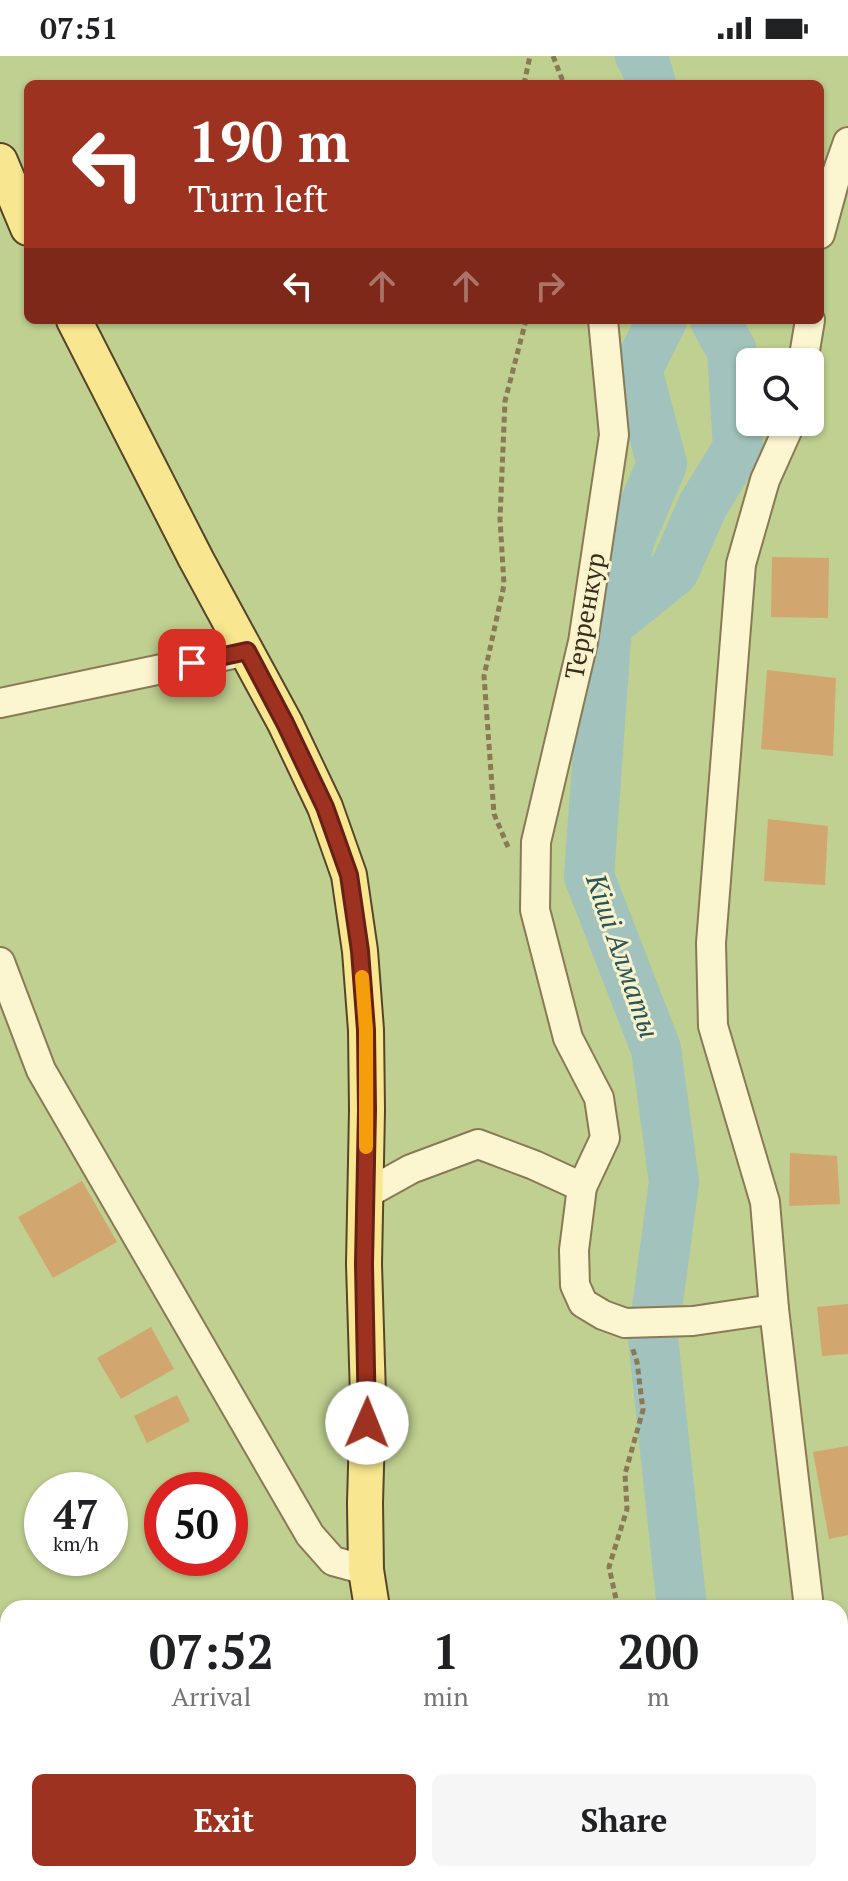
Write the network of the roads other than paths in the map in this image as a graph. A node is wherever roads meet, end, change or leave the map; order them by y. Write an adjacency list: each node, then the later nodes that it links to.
1 (848, 142): 4 (street)
2 (0, 161): 3 (main road)
3 (24, 218)
4 (824, 219)
5 (76, 324): 10 (main road)
6 (603, 324): 13 (street, Терренкур)
7 (809, 324): 8 (street)
8 (805, 348)
9 (785, 436): 15 (street)
10 (247, 651): 11 (street); 14 (main road)
11 (0, 703)
12 (0, 962): 16 (street)
13 (582, 1187): 14 (street); 15 (street, Терренкур)
14 (366, 1194): 16 (main road)
15 (774, 1309): 18 (street)
16 (366, 1570): 17 (main road)
17 (371, 1600)
18 (808, 1600)

